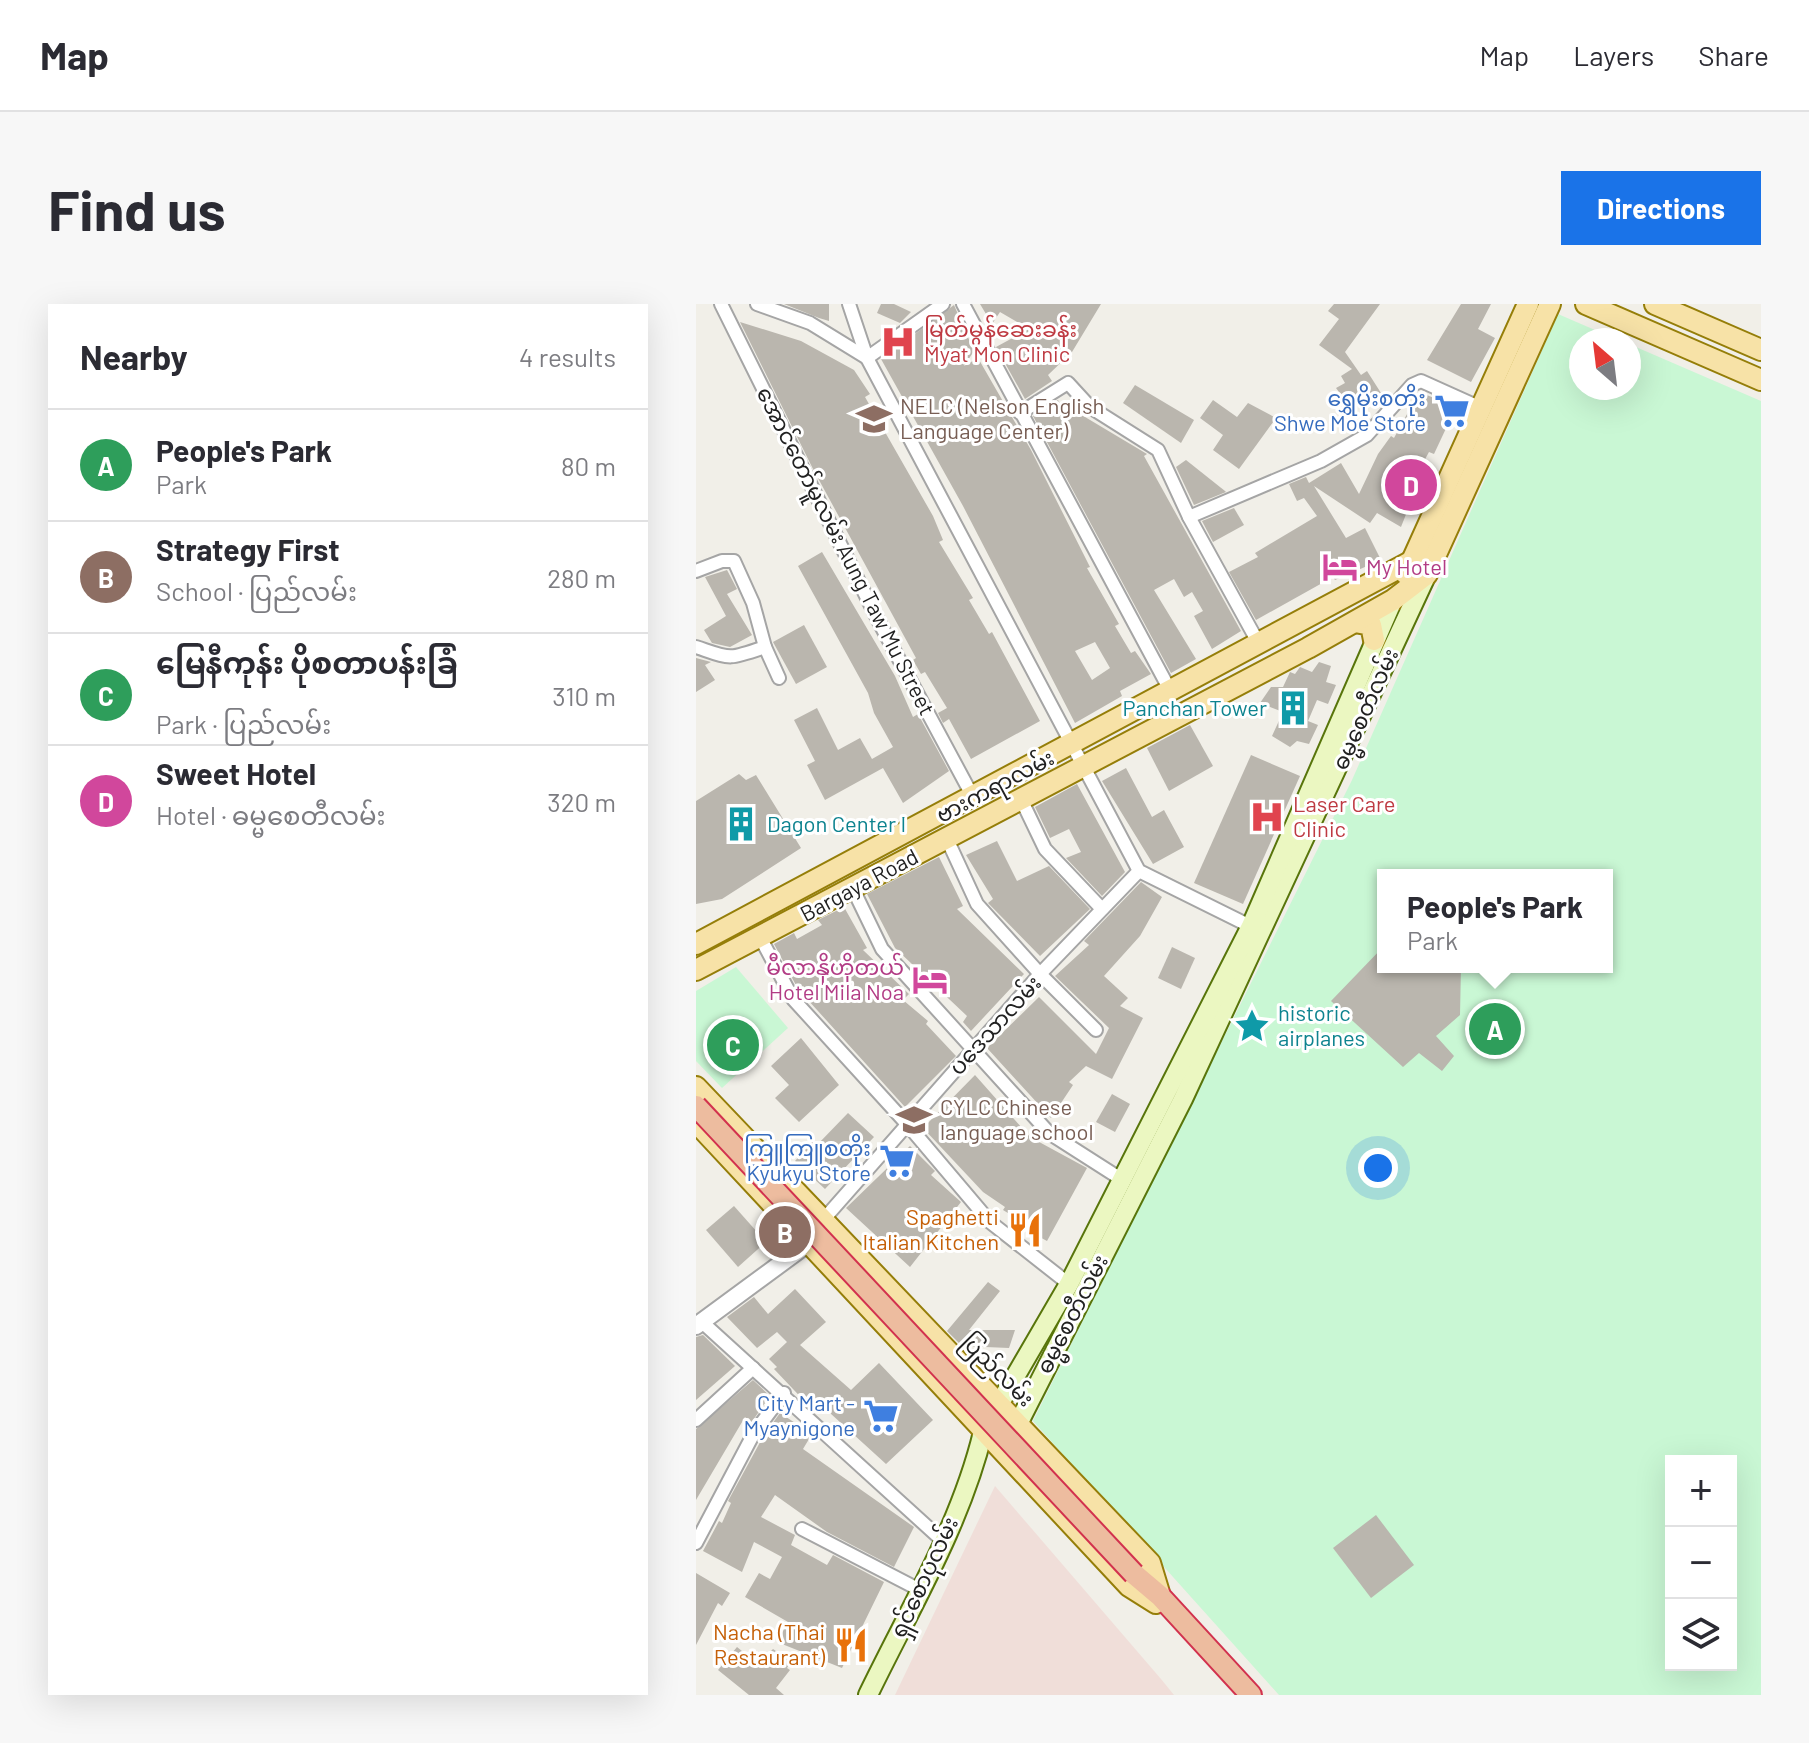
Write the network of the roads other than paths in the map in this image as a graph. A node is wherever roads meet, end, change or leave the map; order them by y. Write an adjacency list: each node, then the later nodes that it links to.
1 (721, 304): 34 (street, အောင်တော်မူလမ်း Aung Taw Mu Street)
2 (757, 304): 15 (street)
3 (849, 304): 15 (street)
4 (943, 304): 15 (street)
5 (963, 304): 18 (street)
6 (1512, 304): 13 (main road)
7 (1528, 304): 13 (main road, ဓမ္မစေတီလမ်း)
8 (1550, 304): 12 (main road, ဓမ္မစေတီလမ်း)
9 (1578, 304): 12 (main road)
10 (1586, 304): 16 (main road)
11 (1655, 304): 14 (main road)
12 (1540, 326): 20 (main road, ဓမ္မစေတီလမ်း)
13 (1513, 337): 17 (main road, ဓမ္မစေတီလမ်း)
14 (1761, 350)
15 (867, 358): 32 (street)
16 (1761, 380)
17 (1481, 408): 19 (street); 20 (main road, ဓမ္မစေတီလမ်း)
18 (1020, 413): 19 (street); 31 (street)
19 (1189, 517): 26 (street)
20 (1419, 568): 22 (main road, ဗားကရာလမ်း); 24 (main road, ဗားကရာလမ်း); 41 (main road, ဓမ္မစေတီလမ်း)
21 (696, 571): 28 (street)
22 (1393, 600): 23 (main road, ဗားကရာလမ်း); 25 (main road, ဓမ္မစေတီလမ်း)
23 (1355, 622): 25 (main road); 29 (main road, ဗားကရာလမ်း)
24 (1294, 625): 26 (main road, ဗားကရာလမ်း); 29 (main road)
25 (1374, 640): 41 (main road, ဓမ္မစေတီလမ်း)
26 (1259, 644): 31 (main road, ဗားကရာလမ်း)
27 (696, 647): 28 (street)
28 (765, 647): 30 (street)
29 (1308, 648): 33 (main road, ဗားကရာလမ်း)
30 (779, 678)
31 (1171, 692): 32 (main road, ဗားကရာလမ်း)
32 (1073, 744): 33 (street); 34 (main road, ဗားကရာလမ်း)
33 (1085, 766): 35 (main road, Bargaya Road); 38 (street)
34 (973, 797): 37 (main road, ဗားကရာလမ်း)
35 (1021, 799): 36 (main road, Bargaya Road); 40 (street)
36 (947, 839): 39 (main road, Bargaya Road); 45 (street)
37 (841, 869): 39 (main road); 43 (main road, ဗားကရာလမ်း)
38 (1139, 871): 40 (street, ပဒေသာလမ်း); 41 (street)
39 (853, 889): 42 (main road, Bargaya Road); 47 (street)
40 (1102, 909): 45 (street, ပဒေသာလမ်း)
41 (1256, 930): 52 (main road, ဓမ္မစေတီလမ်း); 61 (main road, ဓမ္မစေတီလမ်း)
42 (760, 937): 44 (main road); 51 (street)
43 (696, 944)
44 (696, 970)
45 (1040, 974): 46 (street); 47 (street, ပဒေသာလမ်း)
46 (1096, 1030)
47 (973, 1051): 51 (street, ပဒေသာလမ်း); 52 (street)
48 (696, 1087): 53 (main road, ပြည်လမ်း)
49 (696, 1106): 68 (highway, bridge)
50 (696, 1122): 54 (main road, ပြည်လမ်း)
51 (907, 1124): 53 (street, ပဒေသာလမ်း); 55 (street)
52 (1121, 1179): 55 (main road, ဓမ္မစေတီလမ်း)
53 (824, 1219): 59 (main road, ပြည်လမ်း)
54 (810, 1242): 56 (street); 62 (main road, ပြည်လမ်း)
55 (1069, 1284): 59 (main road, ဓမ္မစေတီလမ်း)
56 (699, 1324): 57 (street)
57 (753, 1368): 58 (street); 60 (street)
58 (784, 1393): 65 (street); 66 (street)
59 (999, 1407): 61 (main road, ပြည်လမ်း); 62 (main road, ဓမ္မစေတီလမ်း)
60 (696, 1420)
61 (1018, 1424): 62 (main road, ဓမ္မစေတီလမ်း); 68 (main road, ပြည်လမ်း)
62 (990, 1439): 63 (main road, ဓမ္မစေတီလမ်း); 68 (main road, ပြည်လမ်း)
63 (979, 1457): 65 (main road, ရှင်စောပုလမ်း)
64 (802, 1529): 67 (street)
65 (943, 1541): 67 (main road, ရှင်စောပုလမ်း)
66 (696, 1543)
67 (918, 1589): 69 (main road, ရှင်စောပုလမ်း)
68 (1158, 1600): 70 (highway, ပြည်လမ်း); 71 (highway, ပြည်လမ်း)
69 (868, 1695)
70 (1234, 1695)
71 (1251, 1695)

